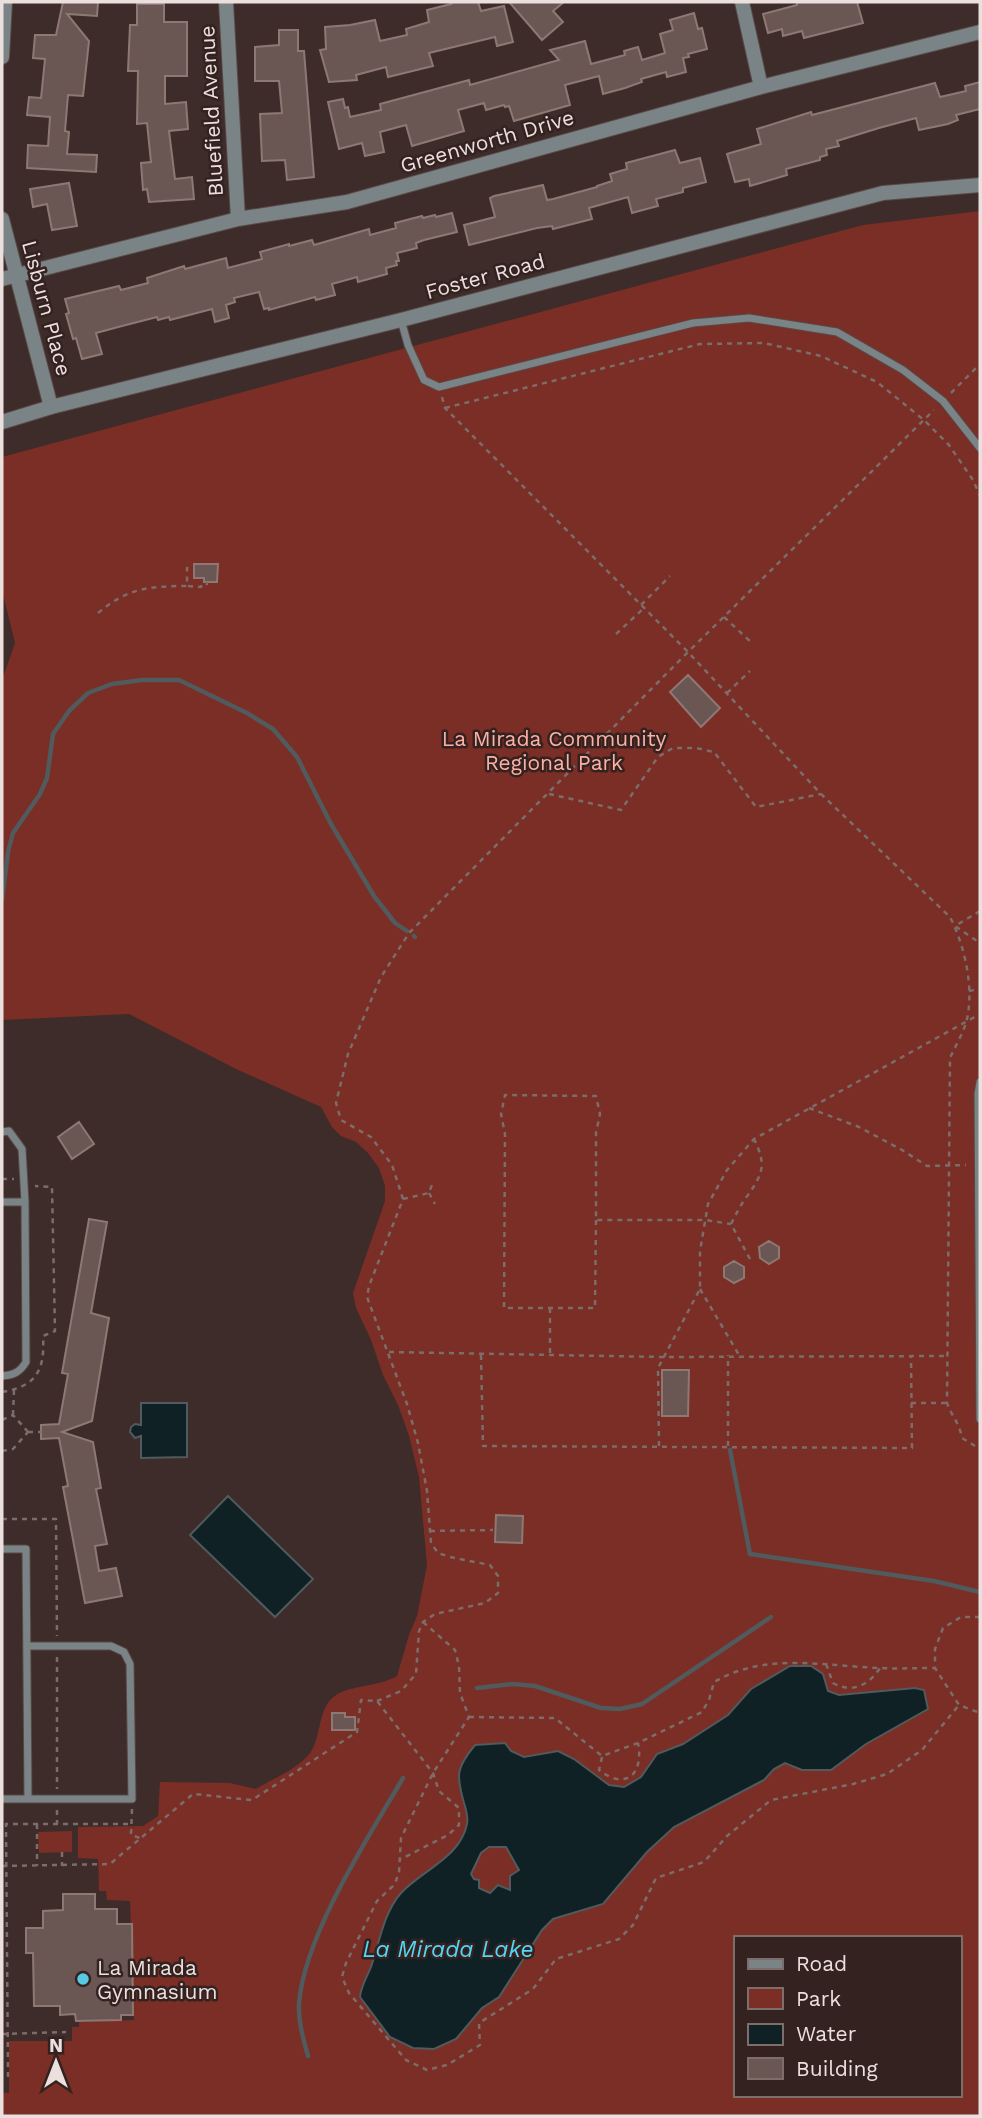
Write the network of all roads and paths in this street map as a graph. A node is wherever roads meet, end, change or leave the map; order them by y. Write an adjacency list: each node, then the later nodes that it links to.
1 (5, 2): 5 (street)
2 (226, 2): 9 (street, Bluefield Avenue)
3 (742, 2): 6 (street)
4 (980, 32): 6 (street, Greenworth Drive)
5 (2, 57)
6 (761, 87): 9 (street, Greenworth Drive)
7 (980, 185): 11 (street, Foster Road)
8 (2, 219): 10 (street, Lisburn Place)
9 (237, 219): 10 (street, Greenworth Drive)
10 (9, 277): 14 (street, Lisburn Place)
11 (401, 320): 13 (lane); 14 (street, Foster Road)
12 (980, 364): 13 (path)
13 (943, 401): 15 (path); 17 (lane)
14 (51, 407): 16 (street, Foster Road)
15 (925, 420): 18 (path); 23 (path); 25 (path)
16 (2, 422)
17 (980, 449)
18 (980, 496)
19 (194, 568): 22 (path)
20 (670, 576): 23 (path)
21 (207, 582): 22 (path)
22 (187, 586): 24 (path)
23 (642, 606): 26 (path); 28 (path)
24 (98, 612)
25 (724, 617): 27 (path); 28 (path)
26 (617, 634)
27 (751, 643)
28 (688, 652): 30 (path); 32 (path)
29 (750, 671): 30 (path)
30 (726, 693): 31 (path)
31 (821, 793): 32 (path); 34 (path)
32 (549, 794): 51 (path)
33 (980, 911): 34 (path)
34 (955, 926): 35 (path); 37 (path)
35 (980, 943)
36 (980, 989): 37 (path)
37 (969, 991): 39 (path)
38 (980, 1014): 39 (path)
39 (966, 1022): 41 (path); 44 (path)
40 (980, 1082): 45 (lane)
41 (809, 1108): 43 (path); 44 (path)
42 (2, 1132): 53 (lane)
43 (754, 1139): 56 (path); 57 (path)
44 (948, 1165): 45 (path); 67 (path)
45 (978, 1165): 75 (lane)
46 (14, 1178): 47 (path)
47 (2, 1179)
48 (35, 1181): 70 (path)
49 (433, 1182): 50 (path)
50 (429, 1193): 51 (path); 54 (path)
51 (403, 1199): 61 (path)
52 (2, 1202): 53 (lane)
53 (25, 1202): 69 (lane)
54 (435, 1204)
55 (596, 1220): 56 (path); 60 (path); 60 (path)
56 (705, 1220): 57 (path); 59 (path)
57 (731, 1224): 58 (path)
58 (750, 1259)
59 (700, 1289): 65 (path); 68 (path)
60 (550, 1308): 63 (path)
61 (389, 1352): 62 (path); 85 (path)
62 (481, 1355): 63 (path); 80 (path)
63 (550, 1355): 68 (path)
64 (728, 1355): 65 (path); 68 (path); 79 (path)
65 (738, 1355): 66 (path)
66 (911, 1356): 67 (path); 72 (path)
67 (949, 1356): 73 (path)
68 (663, 1357): 80 (path)
69 (2, 1376)
70 (14, 1390): 71 (path); 74 (path)
71 (2, 1392)
72 (911, 1403): 73 (path); 79 (path)
73 (947, 1403): 81 (path)
74 (13, 1415): 76 (path); 77 (path)
75 (980, 1419)
76 (2, 1420)
77 (28, 1432): 78 (path); 82 (path)
78 (41, 1432)
79 (727, 1446): 80 (path)
80 (659, 1447)
81 (980, 1449)
82 (2, 1451)
83 (2, 1519): 89 (path)
84 (493, 1530): 85 (path)
85 (430, 1531): 88 (path)
86 (2, 1549): 90 (lane)
87 (980, 1617): 94 (path)
88 (423, 1622): 95 (path); 98 (path)
89 (57, 1636)
90 (27, 1646): 104 (lane); 104 (lane)
91 (57, 1657): 102 (path)
92 (826, 1664): 93 (path); 93 (path); 99 (path)
93 (880, 1668): 94 (path)
94 (935, 1668): 96 (path)
95 (377, 1701): 101 (path); 108 (path)
96 (959, 1705): 97 (path); 110 (path)
97 (980, 1713)
98 (469, 1717): 100 (path); 101 (path)
99 (639, 1743): 100 (path); 100 (path)
100 (602, 1756)
101 (433, 1773): 110 (path); 110 (path)
102 (57, 1789)
103 (2, 1798): 104 (lane)
104 (28, 1799)
105 (57, 1809): 107 (path)
106 (37, 1824): 107 (path); 111 (path); 112 (path)
107 (57, 1824): 108 (path)
108 (140, 1838): 113 (path)
109 (62, 1852): 113 (path)
110 (400, 1860)
111 (4, 1866): 112 (path); 116 (path)
112 (37, 1866): 113 (path)
113 (62, 1866)
114 (66, 2032): 116 (path)
115 (2, 2034): 116 (path)
116 (8, 2034): 117 (path)
117 (8, 2077)

